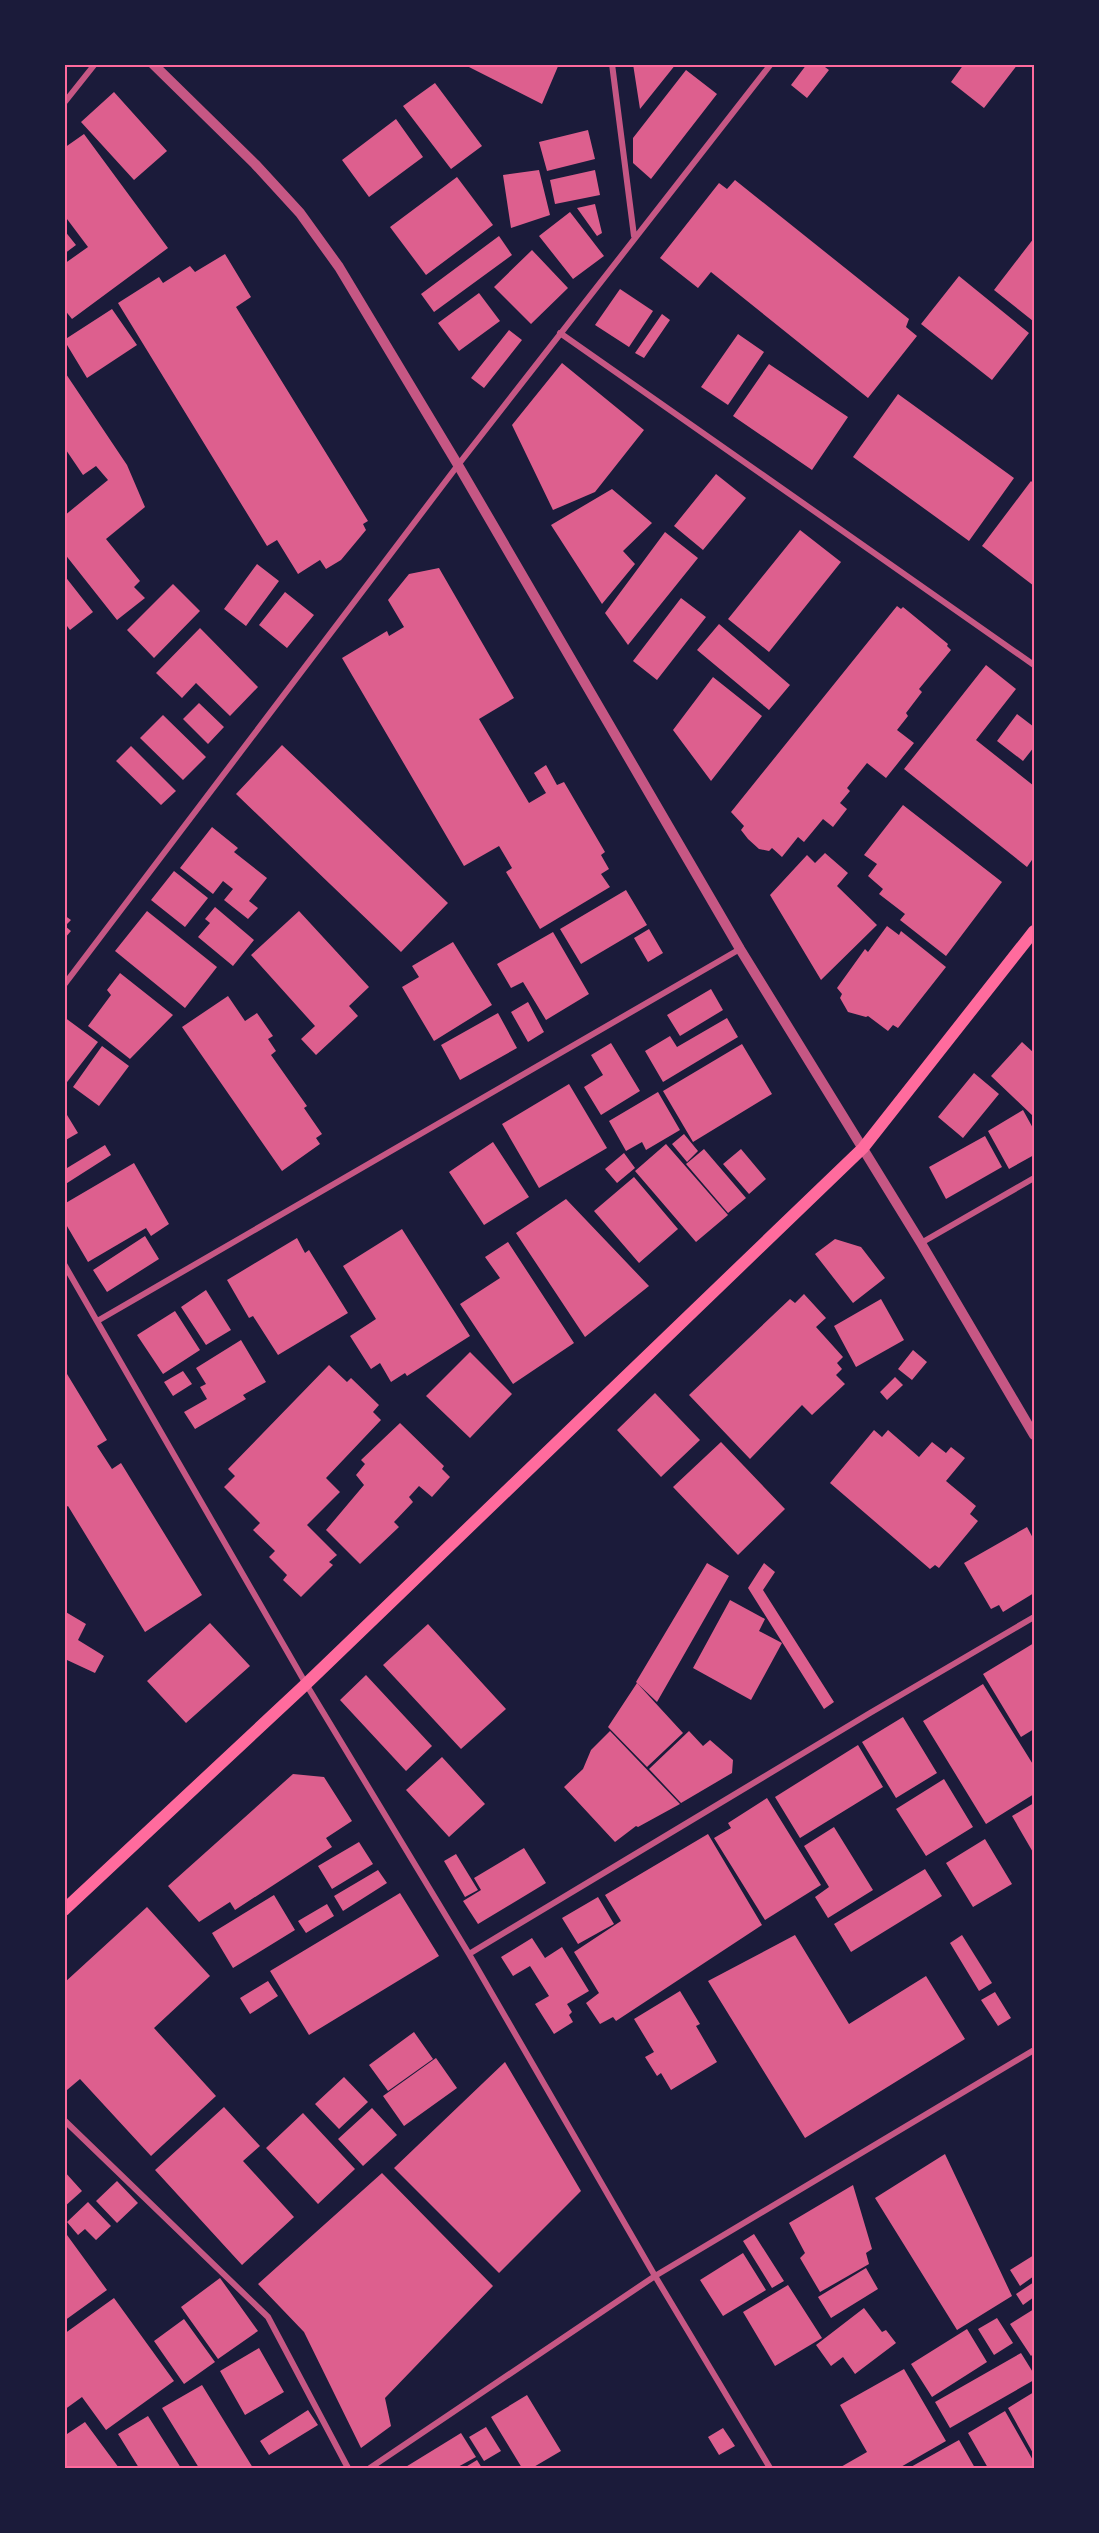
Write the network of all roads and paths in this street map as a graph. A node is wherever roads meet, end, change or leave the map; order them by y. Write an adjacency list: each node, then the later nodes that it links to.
1 (95, 64): 5 (street)
2 (153, 64): 8 (street)
3 (612, 64): 6 (street)
4 (771, 64): 6 (street)
5 (64, 103)
6 (634, 236): 7 (street)
7 (560, 333): 8 (street); 9 (street)
8 (458, 465): 11 (street); 12 (street)
9 (1035, 665)
10 (1035, 931): 13 (main road)
11 (740, 948): 13 (street); 17 (street)
12 (64, 985)
13 (863, 1148): 15 (street); 20 (main road)
14 (1035, 1178): 15 (street)
15 (921, 1244): 18 (street)
16 (64, 1264): 17 (street)
17 (99, 1320): 20 (street)
18 (1035, 1435)
19 (1035, 1617): 22 (street)
20 (306, 1684): 21 (main road); 22 (street)
21 (64, 1910)
22 (469, 1954): 25 (street)
23 (1035, 2050): 25 (street)
24 (64, 2120): 26 (street)
25 (655, 2276): 27 (street); 28 (street)
26 (348, 2469)
27 (370, 2469)
28 (770, 2469)

